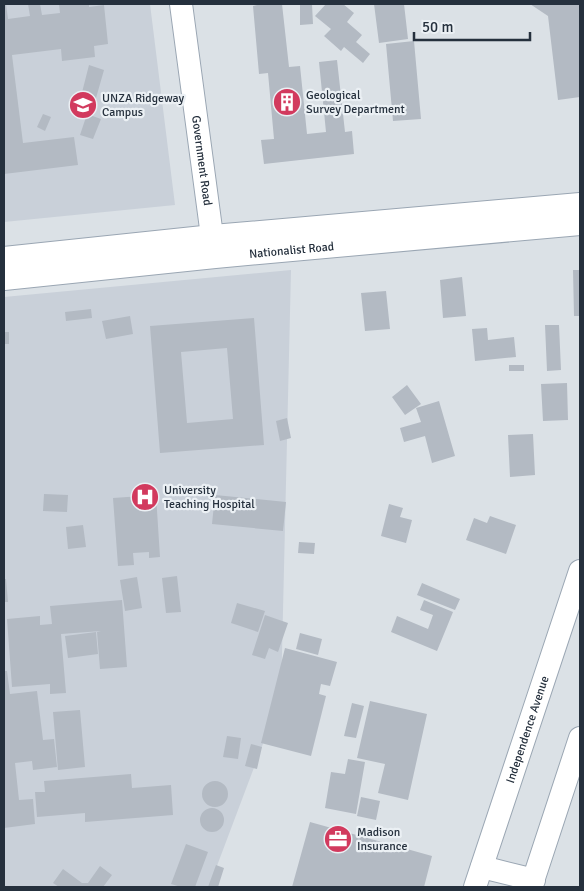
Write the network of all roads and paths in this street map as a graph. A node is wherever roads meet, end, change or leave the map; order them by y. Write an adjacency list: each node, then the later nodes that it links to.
1 (181, 4): 4 (main road, Government Road)
2 (580, 204): 4 (main road, Nationalist Road)
3 (580, 224): 4 (main road, Nationalist Road)
4 (214, 246): 5 (main road, Nationalist Road); 6 (main road, Nationalist Road)
5 (4, 258)
6 (4, 279)
7 (580, 571): 9 (main road, Independence Avenue)
8 (580, 738): 10 (main road)
9 (479, 877): 10 (main road)
10 (533, 884)

